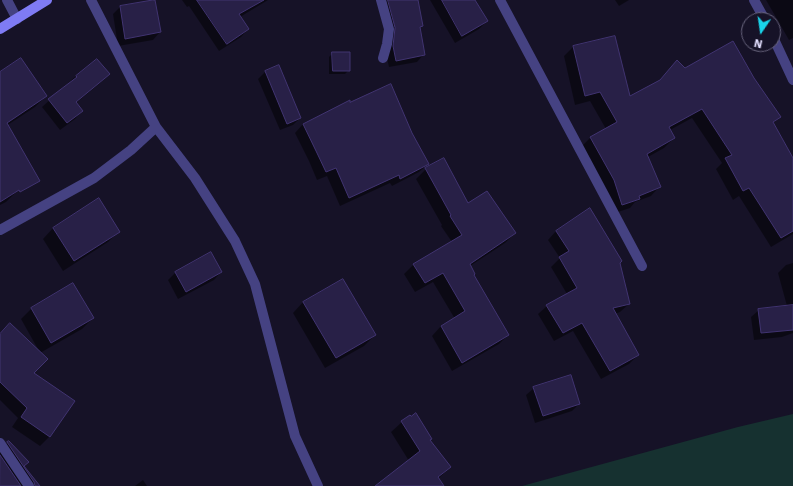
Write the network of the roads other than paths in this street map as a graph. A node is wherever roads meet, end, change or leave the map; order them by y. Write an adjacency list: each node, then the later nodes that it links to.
1 (7, 0): 8 (street)
2 (47, 0): 8 (street)
3 (91, 0): 13 (street)
4 (381, 0): 11 (street)
5 (500, 0): 15 (street)
6 (754, 0): 7 (street)
7 (761, 12)
8 (17, 19): 9 (street)
9 (0, 29)
10 (780, 52): 12 (street)
11 (383, 58)
12 (793, 80)
13 (156, 127): 14 (street); 18 (street)
14 (0, 230)
15 (642, 266)
16 (0, 443): 17 (street)
17 (29, 486)
18 (318, 486)

